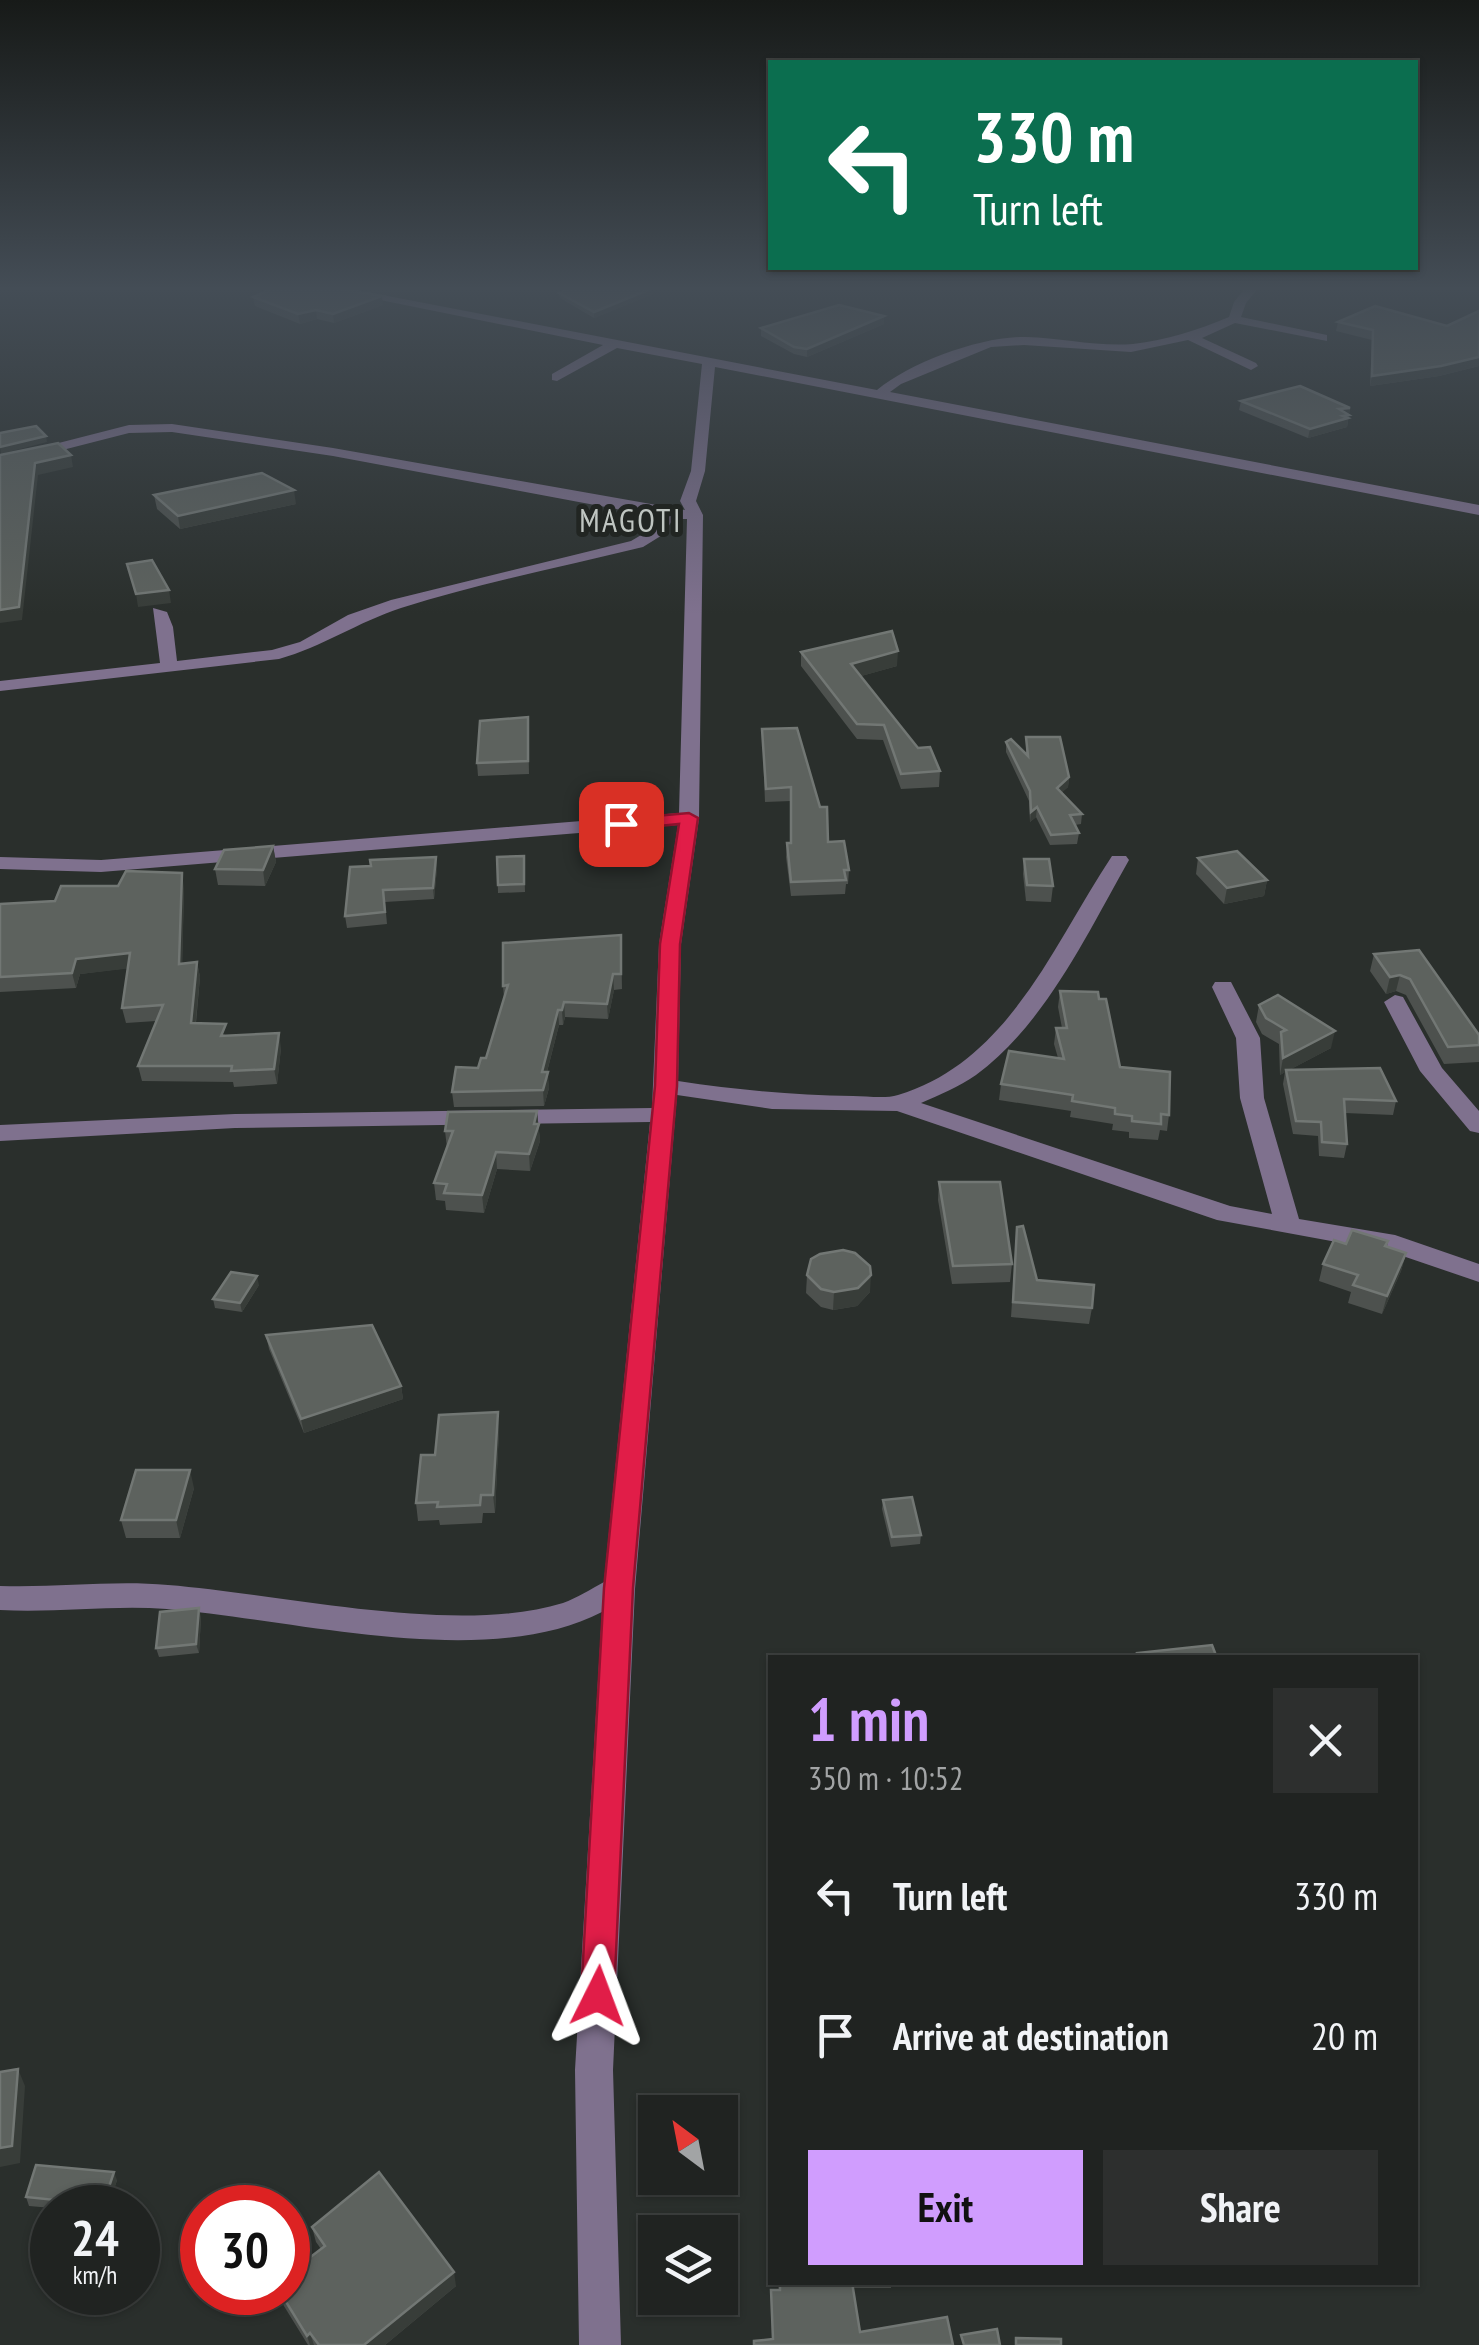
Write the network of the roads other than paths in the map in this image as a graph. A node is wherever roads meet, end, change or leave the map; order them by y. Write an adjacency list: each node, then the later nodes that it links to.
1 (706, 395): 5 (street)
2 (881, 395): 4 (street)
3 (0, 462): 5 (street)
4 (1479, 510)
5 (681, 514): 7 (street); 9 (street)
6 (158, 612): 7 (street)
7 (169, 668): 8 (street)
8 (0, 686)
9 (689, 818): 11 (street); 14 (street)
10 (1119, 860): 15 (street)
11 (0, 862)
12 (1224, 987): 19 (street)
13 (1395, 1002): 17 (street)
14 (666, 1086): 15 (street); 16 (street)
15 (900, 1104): 19 (street)
16 (660, 1115): 18 (street); 21 (street)
17 (1479, 1126)
18 (0, 1133)
19 (1288, 1226): 20 (street)
20 (1479, 1273)
21 (618, 1588): 22 (street); 23 (street)
22 (0, 1598)
23 (600, 2345)

